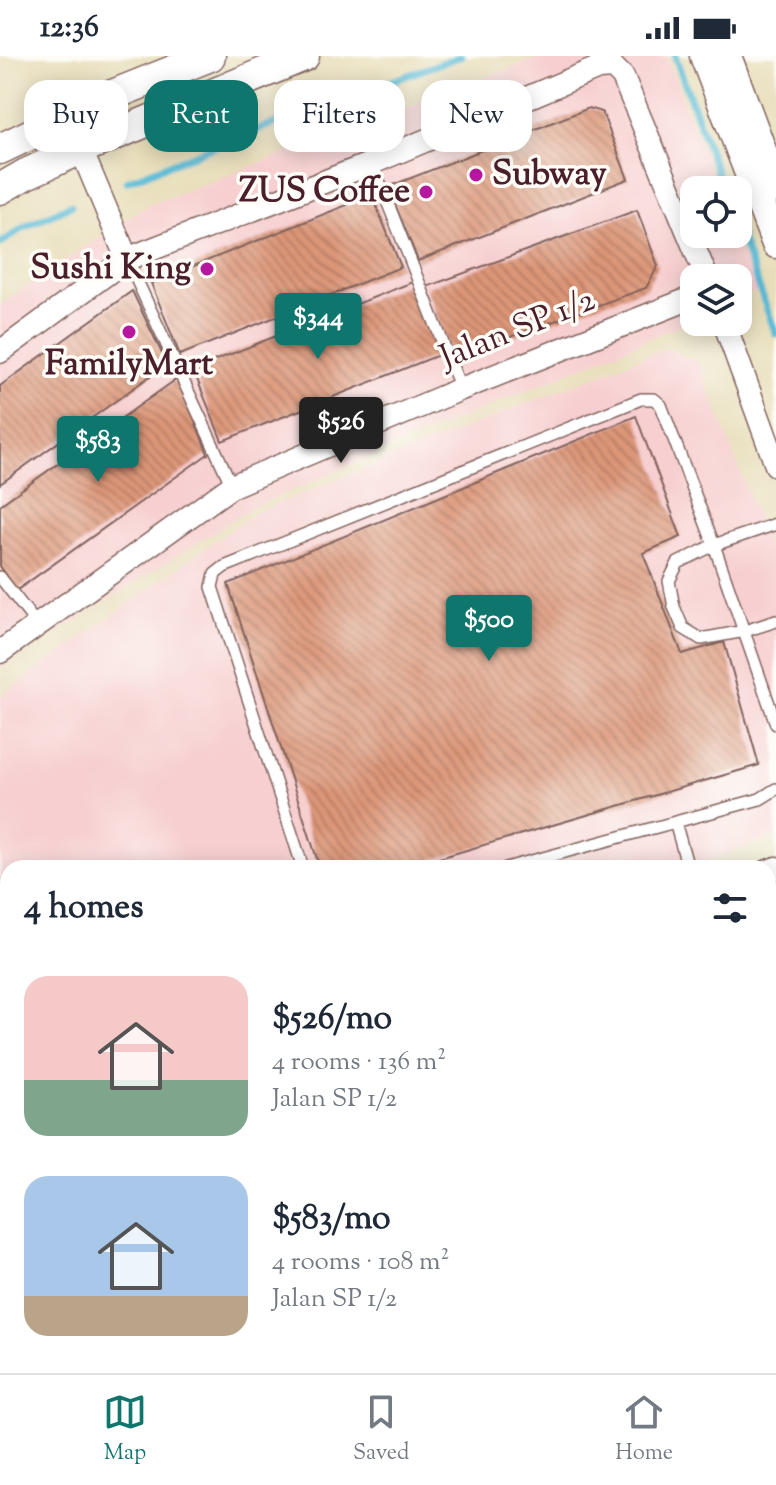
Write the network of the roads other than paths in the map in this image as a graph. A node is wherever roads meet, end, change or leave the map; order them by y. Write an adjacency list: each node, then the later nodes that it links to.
1 (210, 56): 5 (main road)
2 (304, 56): 6 (main road)
3 (704, 56): 12 (street)
4 (727, 56): 12 (street)
5 (128, 90)
6 (128, 129)
7 (24, 137): 8 (main road)
8 (0, 149)
9 (74, 152): 13 (main road)
10 (82, 152): 15 (street)
11 (372, 163): 15 (street); 16 (street); 20 (lane)
12 (768, 178): 14 (street)
13 (0, 189)
14 (776, 244)
15 (127, 259): 19 (street); 22 (lane)
16 (701, 264)
17 (680, 303): 20 (street, Jalan SP 1/2)
18 (729, 336): 21 (street)
19 (0, 352)
20 (461, 389): 22 (street, Jalan SP 1/2)
21 (776, 465)
22 (232, 486): 27 (street, Jalan SP 1/2)
23 (776, 524): 24 (lane)
24 (714, 545): 28 (lane); 28 (lane); 33 (lane)
25 (0, 577): 27 (lane)
26 (776, 621): 28 (lane)
27 (38, 626): 29 (street, Jalan SP 1/2)
28 (745, 631): 30 (lane)
29 (0, 652)
30 (776, 724)
31 (776, 789): 32 (lane)
32 (675, 822): 34 (lane); 35 (lane)
33 (300, 860)
34 (535, 860)
35 (686, 860)

